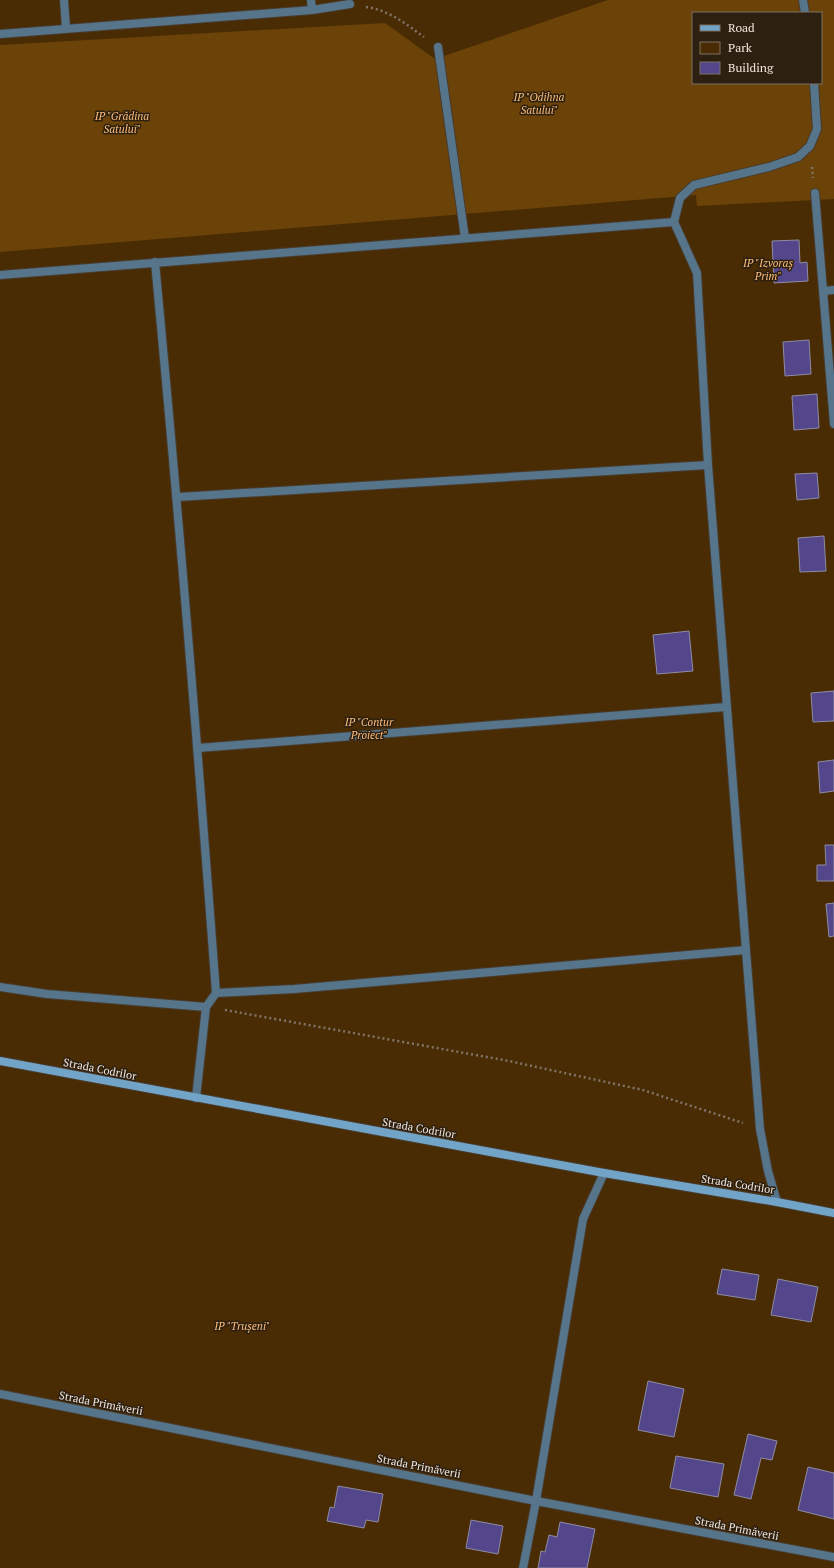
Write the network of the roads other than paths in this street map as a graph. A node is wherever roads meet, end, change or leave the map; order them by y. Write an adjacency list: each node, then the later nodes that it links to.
1 (64, 0): 7 (street)
2 (311, 0): 5 (street)
3 (803, 0): 6 (street)
4 (350, 4): 5 (street)
5 (312, 10): 7 (street)
6 (805, 12)
7 (66, 28): 8 (street)
8 (0, 34)
9 (438, 47): 13 (street)
10 (814, 84): 12 (street)
11 (815, 193): 17 (street)
12 (674, 222): 13 (street); 19 (street)
13 (465, 238): 14 (street)
14 (154, 262): 15 (street); 20 (street)
15 (0, 275)
16 (834, 290): 17 (street)
17 (823, 291): 18 (street)
18 (834, 424)
19 (708, 465): 20 (street); 21 (street)
20 (178, 497): 22 (street)
21 (726, 706): 22 (street); 23 (street)
22 (198, 748): 25 (street)
23 (746, 950): 25 (street); 30 (street)
24 (0, 987): 26 (street)
25 (216, 993): 26 (street)
26 (206, 1007): 28 (street)
27 (0, 1061): 28 (street, Strada Codrilor)
28 (196, 1098): 29 (street, Strada Codrilor)
29 (604, 1173): 30 (street, Strada Codrilor); 33 (street)
30 (777, 1202): 31 (street, Strada Codrilor)
31 (834, 1213)
32 (0, 1394): 33 (street, Strada Primăverii)
33 (536, 1501): 34 (street, Strada Primăverii); 35 (street)
34 (834, 1557)
35 (522, 1568)

